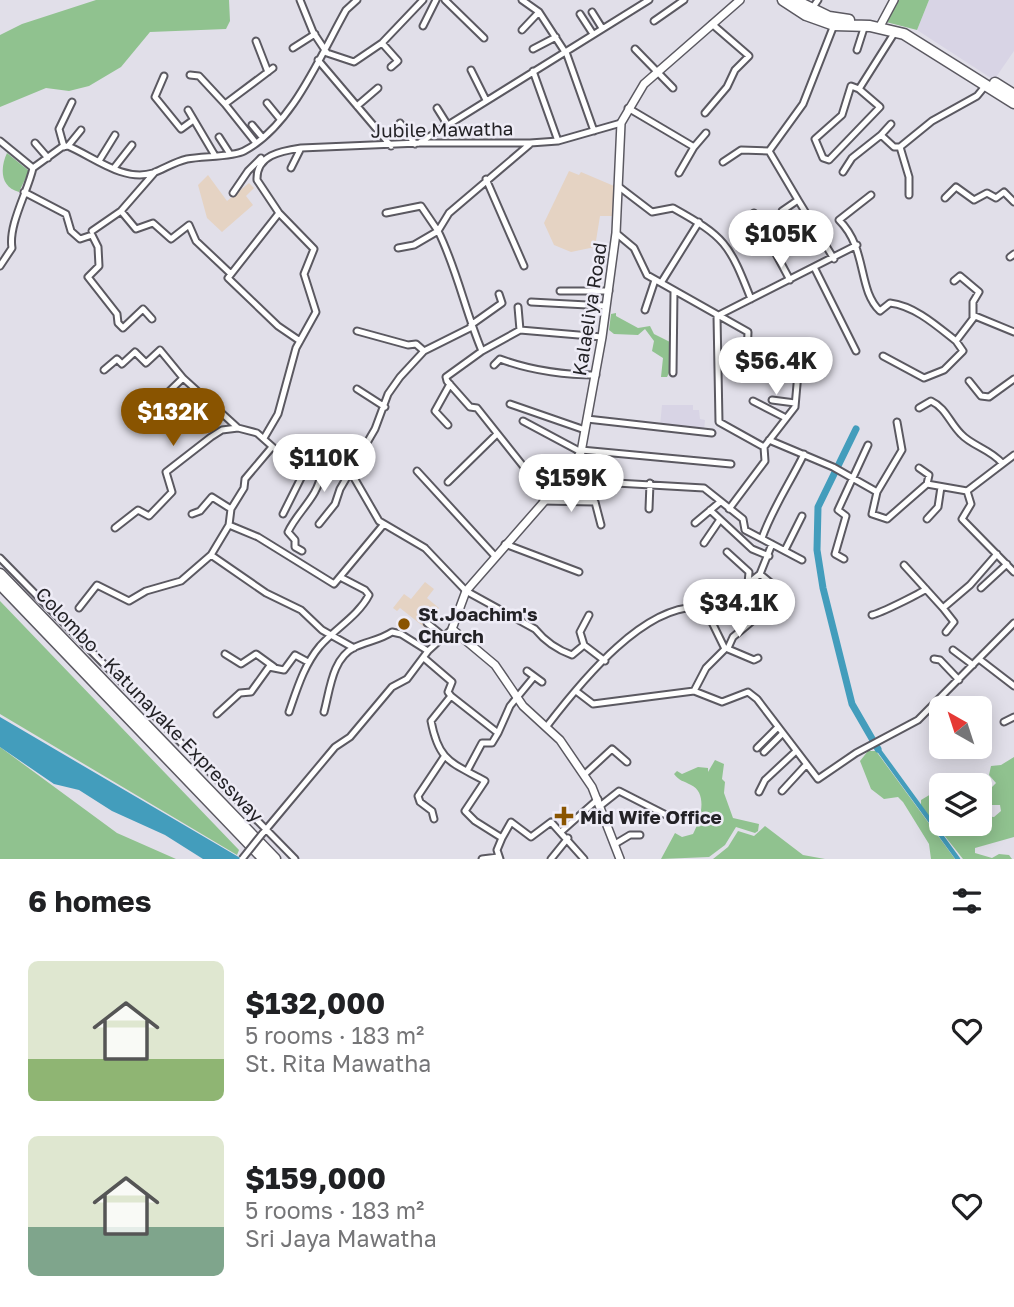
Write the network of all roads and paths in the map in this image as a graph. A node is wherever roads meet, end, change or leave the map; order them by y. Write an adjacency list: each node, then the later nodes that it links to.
1 (300, 0): 27 (street)
2 (357, 0): 34 (street)
3 (421, 0): 32 (street)
4 (436, 0): 23 (street)
5 (445, 0): 30 (street)
6 (522, 0): 15 (street)
7 (649, 0): 24 (street)
8 (684, 0): 18 (street)
9 (740, 0): 19 (street, Kalaeliya Road)
10 (783, 0): 20 (highway)
11 (794, 0): 14 (highway)
12 (818, 0): 14 (street)
13 (894, 0): 22 (street)
14 (811, 10): 22 (highway)
15 (539, 12): 25 (street); 29 (street)
16 (592, 12): 24 (street)
17 (580, 14): 28 (street)
18 (654, 20)
19 (712, 24): 45 (street, Kalaeliya Road); 62 (street)
20 (834, 25): 21 (highway); 89 (street)
21 (865, 25): 22 (highway); 37 (street)
22 (881, 25): 26 (highway); 52 (highway)
23 (423, 26)
24 (602, 28): 28 (street)
25 (522, 30)
26 (895, 32): 48 (highway); 51 (street)
27 (315, 34): 33 (street); 34 (street)
28 (593, 34): 38 (street)
29 (556, 37): 35 (street); 38 (street)
30 (484, 38)
31 (256, 41): 44 (street)
32 (382, 43): 34 (street); 40 (street)
33 (292, 48)
34 (324, 48): 39 (street)
35 (533, 49)
36 (635, 49): 45 (street)
37 (857, 50)
38 (565, 52): 43 (street); 71 (street)
39 (318, 60): 58 (street); 63 (street)
40 (391, 67)
41 (273, 68): 44 (street)
42 (471, 70): 53 (street)
43 (533, 71): 53 (street); 78 (street)
44 (268, 72): 57 (street)
45 (656, 72): 50 (street); 60 (street, Kalaeliya Road)
46 (190, 75): 57 (street)
47 (164, 76): 64 (street)
48 (986, 85): 56 (highway); 87 (street)
49 (378, 88): 58 (street)
50 (673, 88)
51 (859, 89): 51 (street)
52 (1014, 95)
53 (486, 100): 67 (street)
54 (72, 102): 85 (street)
55 (267, 103): 63 (street)
56 (1014, 103)
57 (225, 104): 80 (street)
58 (357, 106): 84 (street)
59 (436, 108): 67 (street)
60 (628, 108): 66 (street, Kalaeliya Road); 86 (street)
61 (188, 110): 64 (street)
62 (705, 113)
63 (280, 119): 76 (street)
64 (192, 121): 90 (street)
65 (400, 123): 81 (street)
66 (621, 123): 71 (street, Jubile Mawatha); 103 (street, Kalaeliya Road)
67 (447, 124): 81 (street)
68 (891, 124): 74 (street)
69 (252, 125): 76 (street)
70 (80, 130): 85 (street)
71 (594, 131): 78 (street, Jubile Mawatha)
72 (706, 133): 86 (street)
73 (114, 135): 94 (street)
74 (881, 135): 87 (street); 100 (street)
75 (219, 137): 91 (street)
76 (261, 137): 80 (street)
77 (0, 141): 97 (street)
78 (558, 141): 82 (street, Jubile Mawatha)
79 (35, 143): 92 (street)
80 (254, 144): 91 (street); 93 (street)
81 (417, 144): 82 (street, Jubile Mawatha); 84 (street, Jubile Mawatha)
82 (530, 144): 102 (street)
83 (132, 145): 98 (street)
84 (392, 146): 88 (street, Jubile Mawatha)
85 (66, 147): 92 (street); 94 (street)
86 (694, 147): 101 (street)
87 (900, 147): 107 (street)
88 (301, 148): 93 (street, Jubile Mawatha); 96 (street)
89 (769, 151): 95 (street); 109 (street)
90 (214, 154): 91 (street); 99 (street)
91 (230, 154)
92 (48, 158): 97 (street)
93 (262, 159): 105 (street); 115 (street)
94 (99, 161): 98 (street)
95 (723, 162)
96 (291, 168)
97 (33, 169): 104 (street)
98 (114, 169): 99 (street)
99 (155, 172): 111 (street)
100 (843, 172)
101 (679, 173)
102 (486, 179): 118 (street); 124 (street)
103 (618, 186): 116 (street); 119 (street, Kalaeliya Road)
104 (24, 191): 123 (street); 141 (street)
105 (233, 193)
106 (871, 195): 120 (street)
107 (909, 195)
108 (945, 198): 110 (street)
109 (798, 200): 112 (street); 122 (street)
110 (1014, 202)
111 (121, 211): 117 (street); 126 (street)
112 (782, 211)
113 (386, 213): 118 (street)
114 (754, 213): 127 (street)
115 (279, 214): 126 (street); 147 (street)
116 (698, 222): 129 (street); 134 (street)
117 (92, 231)
118 (438, 231): 121 (street); 142 (street)
119 (616, 233): 129 (street); 131 (street, Kalaeliya Road)
120 (858, 245): 122 (street); 148 (street)
121 (398, 248)
122 (834, 259): 125 (street)
123 (0, 265)
124 (524, 266)
125 (815, 269): 127 (street); 151 (street)
126 (231, 274): 147 (street)
127 (790, 280): 134 (street)
128 (954, 281): 140 (street)
129 (658, 282): 132 (street); 138 (street)
130 (560, 291): 131 (street)
131 (609, 291): 136 (street, Kalaeliya Road)
132 (674, 291): 139 (street); 155 (street)
133 (499, 294): 142 (street)
134 (751, 299): 139 (street)
135 (531, 302): 136 (street)
136 (606, 306): 146 (street, Kalaeliya Road)
137 (518, 307): 143 (street)
138 (645, 310)
139 (717, 316): 156 (street); 184 (street)
140 (973, 317): 145 (street); 148 (street)
141 (152, 318)
142 (471, 326): 149 (street); 150 (street)
143 (520, 330): 146 (street); 150 (street)
144 (357, 331): 149 (street)
145 (1014, 332)
146 (602, 337): 157 (street, Kalaeliya Road)
147 (300, 341): 180 (street)
148 (956, 341): 152 (street)
149 (424, 351): 168 (street)
150 (482, 351): 162 (street)
151 (856, 351)
152 (883, 356)
153 (494, 365): 157 (street)
154 (104, 370): 159 (street)
155 (673, 373)
156 (798, 373): 158 (street); 166 (street)
157 (596, 375): 172 (street, Kalaeliya Road)
158 (814, 377)
159 (183, 378): 170 (street); 176 (street)
160 (1014, 379): 161 (street)
161 (969, 381)
162 (450, 384): 175 (street); 179 (street)
163 (357, 389): 168 (street)
164 (772, 400): 166 (street)
165 (753, 401): 171 (street)
166 (795, 403): 171 (street)
167 (510, 404): 177 (street)
168 (385, 407): 194 (street)
169 (919, 408): 188 (street)
170 (159, 417)
171 (786, 418): 181 (street)
172 (586, 419): 177 (street, Kalaeliya Road); 178 (street)
173 (523, 421): 185 (street)
174 (897, 422): 202 (street)
175 (448, 425)
176 (238, 428): 180 (street); 219 (street)
177 (585, 430): 185 (street, Kalaeliya Road)
178 (712, 433)
179 (497, 434): 197 (street); 203 (street)
180 (264, 438): 183 (street)
181 (769, 440): 184 (street); 186 (street)
182 (868, 445): 195 (street)
183 (272, 447): 190 (street); 205 (street)
184 (764, 447): 207 (street)
185 (581, 451): 189 (street); 196 (street, Kalaeliya Road)
186 (804, 454): 195 (street); 220 (street)
187 (1014, 455): 188 (street)
188 (1002, 463): 201 (street)
189 (731, 464)
190 (306, 468): 193 (street); 210 (street)
191 (919, 468): 199 (street)
192 (416, 471): 229 (street)
193 (321, 473): 194 (street); 225 (street)
194 (349, 474): 215 (street); 216 (street)
195 (852, 478): 202 (street); 232 (street)
196 (563, 480): 198 (street); 203 (street, Kalaeliya Road)
197 (448, 482)
198 (650, 484): 204 (street); 206 (street)
199 (926, 484): 200 (street); 202 (street)
200 (941, 487): 201 (street); 212 (street)
201 (967, 491): 227 (street)
202 (877, 492)
203 (545, 498): 218 (street); 222 (street, Kalaeliya Road)
204 (720, 502): 207 (street); 208 (street)
205 (231, 509): 209 (street); 217 (street)
206 (649, 509)
207 (729, 509): 220 (street)
208 (710, 510): 213 (street); 214 (street)
209 (192, 514)
210 (283, 514)
211 (802, 516): 224 (street)
212 (927, 519)
213 (719, 521): 221 (street); 230 (street)
214 (695, 523)
215 (319, 524)
216 (384, 524): 240 (street); 245 (street)
217 (229, 525): 228 (street); 240 (street)
218 (601, 525)
219 (115, 528)
220 (762, 538): 223 (street)
221 (704, 543)
222 (505, 544): 229 (street, Kalaeliya Road); 236 (street)
223 (772, 544): 224 (street); 230 (street)
224 (785, 550): 233 (street)
225 (302, 551)
226 (727, 552): 242 (street)
227 (997, 554): 234 (street); 248 (street)
228 (211, 555): 247 (street); 259 (street)
229 (494, 555): 245 (street, Kalaeliya Road)
230 (769, 556): 239 (street)
231 (0, 558): 308 (street)
232 (844, 559)
233 (802, 560)
234 (1007, 564): 237 (street); 243 (street)
235 (904, 565): 244 (street)
236 (579, 572)
237 (1014, 572)
238 (0, 574): 316 (highway, Colombo - Katunayake Expressway)
239 (760, 574): 242 (street); 246 (street)
240 (342, 578): 259 (street)
241 (0, 584): 315 (highway, Colombo - Katunayake Expressway)
242 (748, 584): 251 (street)
243 (981, 588)
244 (926, 589): 248 (street); 252 (street)
245 (466, 591): 257 (street, Kalaeliya Road); 261 (street)
246 (786, 604)
247 (79, 608)
248 (943, 608): 258 (street)
249 (589, 615): 261 (street)
250 (648, 615): 254 (street)
251 (708, 615): 254 (street); 263 (street)
252 (872, 615)
253 (757, 617): 263 (street)
254 (653, 621): 272 (street)
255 (427, 623): 260 (street)
256 (1014, 623): 268 (street)
257 (452, 629): 260 (street); 284 (street)
258 (946, 632)
259 (332, 633): 262 (street); 273 (street)
260 (443, 636): 266 (street)
261 (584, 645): 272 (street)
262 (354, 648): 266 (street); 286 (street)
263 (727, 649): 270 (street); 282 (street)
264 (975, 649): 268 (street)
265 (953, 650): 274 (street)
266 (428, 652): 269 (street)
267 (225, 654): 275 (street)
268 (980, 657): 274 (street); 280 (street)
269 (424, 658): 283 (street); 308 (street)
270 (758, 659)
271 (934, 659): 278 (street)
272 (606, 661): 281 (street)
273 (309, 662): 275 (street); 285 (street)
274 (973, 665): 278 (street)
275 (274, 667): 287 (street)
276 (527, 671): 277 (street)
277 (533, 678): 279 (street); 284 (street)
278 (959, 680): 299 (street)
279 (542, 682)
280 (1014, 686)
281 (576, 691): 282 (street); 290 (street)
282 (694, 691): 291 (street)
283 (451, 696): 292 (street); 297 (street)
284 (516, 697): 290 (street); 292 (street)
285 (289, 712)
286 (324, 712)
287 (217, 714)
288 (1014, 717): 289 (street)
289 (1004, 722)
290 (547, 726): 301 (street)
291 (777, 728): 293 (street); 294 (street)
292 (498, 733): 300 (street)
293 (782, 734): 295 (street); 296 (street)
294 (757, 748)
295 (764, 752)
296 (795, 752): 299 (street); 303 (street)
297 (444, 757): 300 (street); 306 (street)
298 (627, 762): 301 (street)
299 (805, 766): 302 (street)
300 (467, 771): 310 (street)
301 (584, 774): 304 (street)
302 (782, 791)
303 (759, 792)
304 (599, 803): 305 (street); 307 (street); 312 (street)
305 (668, 816)
306 (434, 819)
307 (562, 831): 310 (street); 311 (street)
308 (264, 832): 314 (street, bridge); 317 (street)
309 (640, 835): 312 (street)
310 (502, 838): 313 (street)
311 (568, 838): 319 (street); 320 (street)
312 (615, 844): 321 (street)
313 (499, 858): 318 (street)
314 (242, 859)
315 (264, 859)
316 (275, 859)
317 (295, 859)
318 (482, 859)
319 (551, 859)
320 (584, 859)
321 (620, 859)

